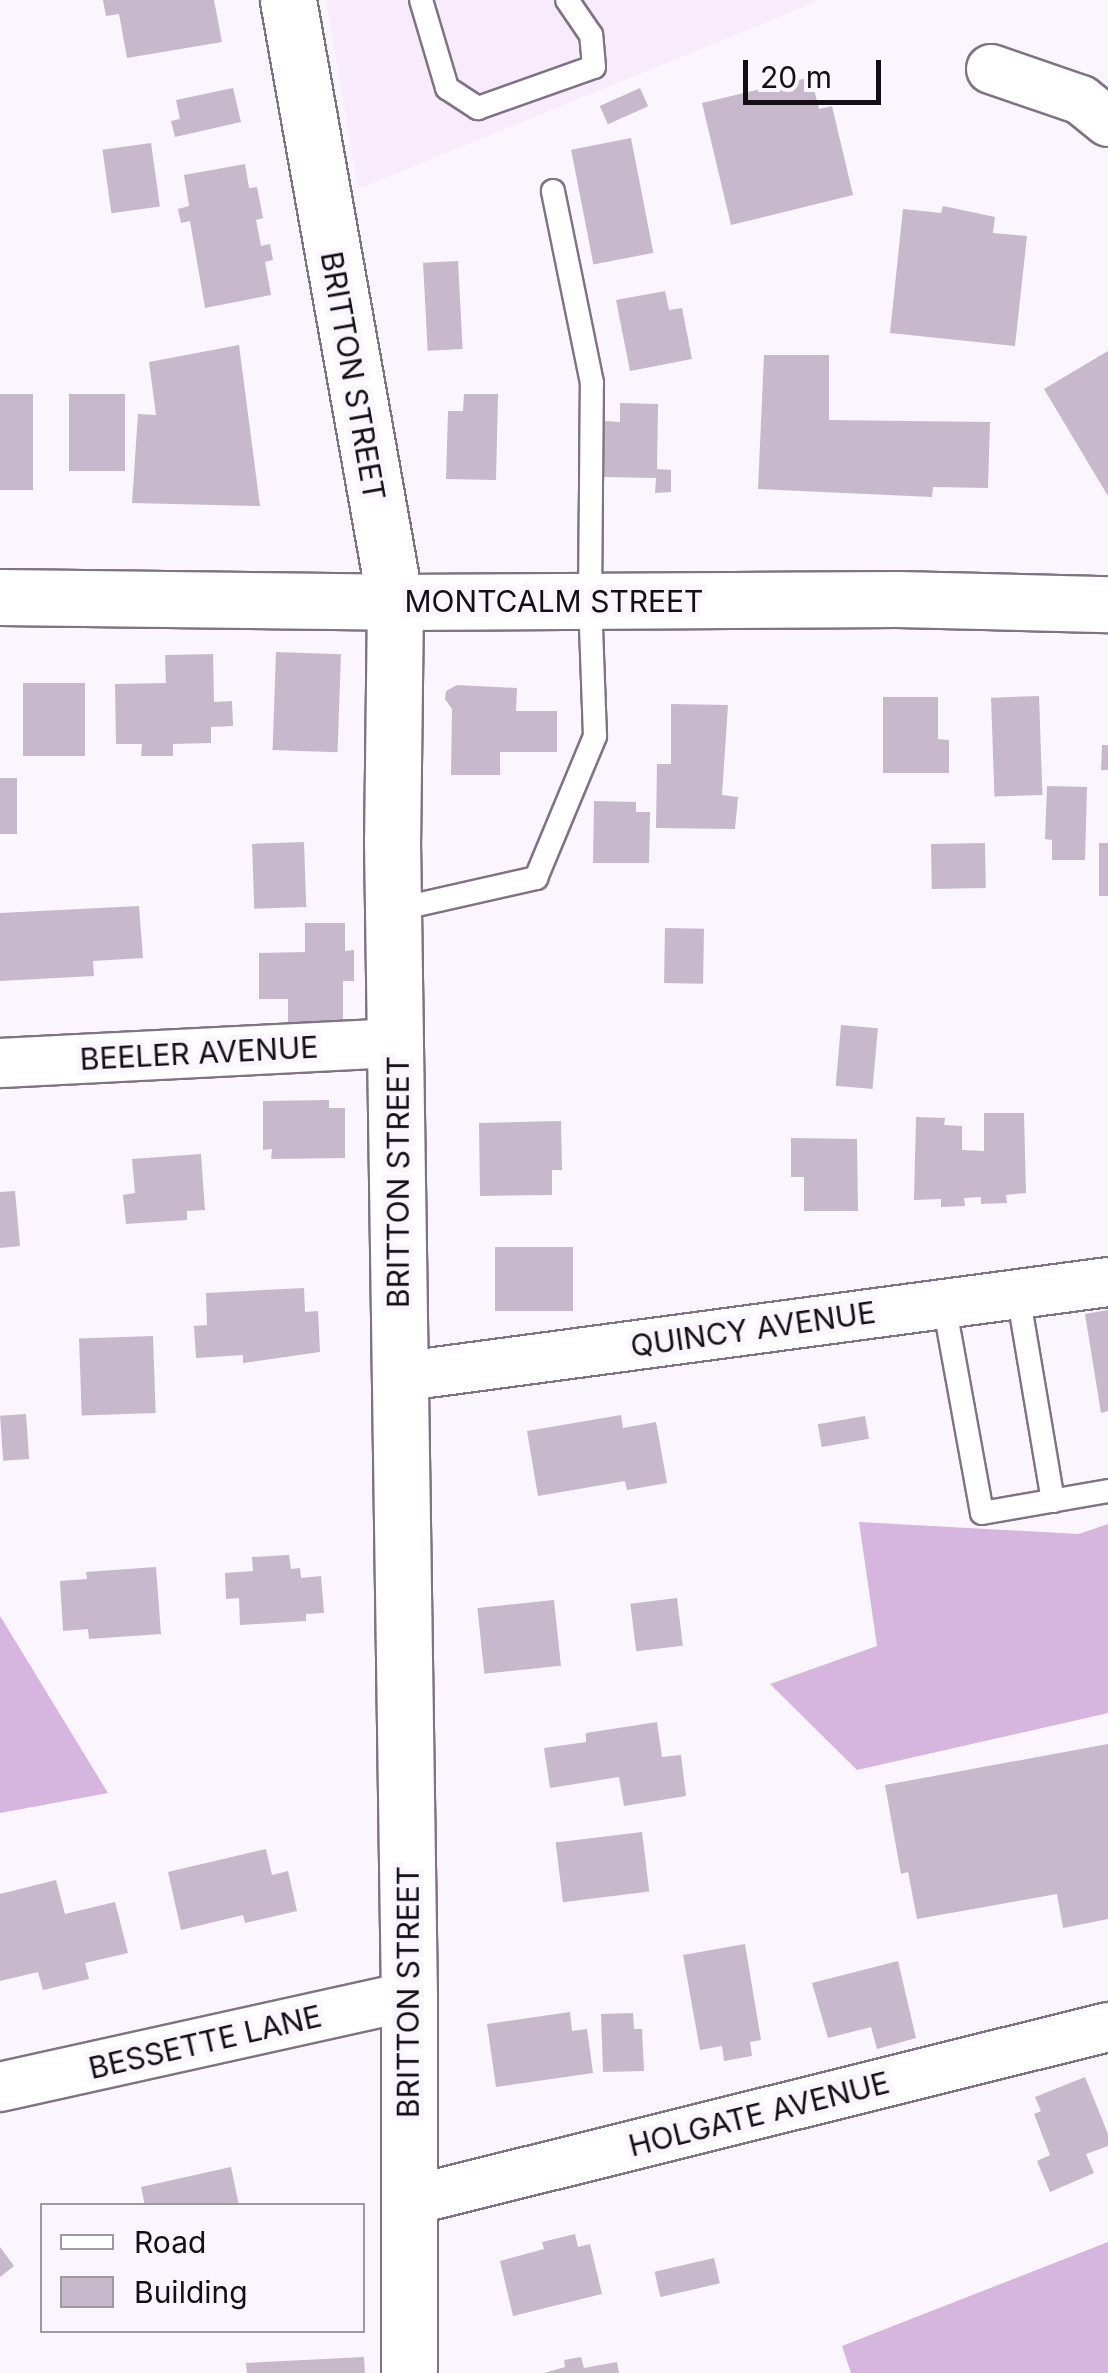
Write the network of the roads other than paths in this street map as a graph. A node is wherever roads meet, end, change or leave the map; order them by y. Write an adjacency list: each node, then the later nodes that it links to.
1 (288, 0): 9 (street, BRITTON STREET)
2 (421, 0): 3 (lane)
3 (566, 0)
4 (991, 68): 5 (street)
5 (1108, 122)
6 (553, 191): 8 (lane)
7 (0, 597): 9 (street, MONTCALM STREET)
8 (590, 601): 9 (street, MONTCALM STREET); 10 (street, MONTCALM STREET); 11 (lane)
9 (395, 602): 11 (street, BRITTON STREET)
10 (1108, 604)
11 (394, 910): 12 (street, BRITTON STREET)
12 (398, 1043): 13 (street, BEELER AVENUE); 17 (street, BRITTON STREET)
13 (0, 1063)
14 (1108, 1282): 15 (street, QUINCY AVENUE)
15 (1018, 1294): 16 (street, QUINCY AVENUE); 19 (lane)
16 (944, 1304): 17 (street, QUINCY AVENUE); 19 (lane)
17 (398, 1377): 20 (street, BRITTON STREET)
18 (1108, 1491): 19 (lane)
19 (1053, 1501)
20 (409, 1996): 22 (street, BESSETTE LANE); 23 (street, BRITTON STREET)
21 (1108, 2027): 23 (street, HOLGATE AVENUE)
22 (0, 2088)
23 (409, 2201): 24 (street, BRITTON STREET)
24 (409, 2373)

